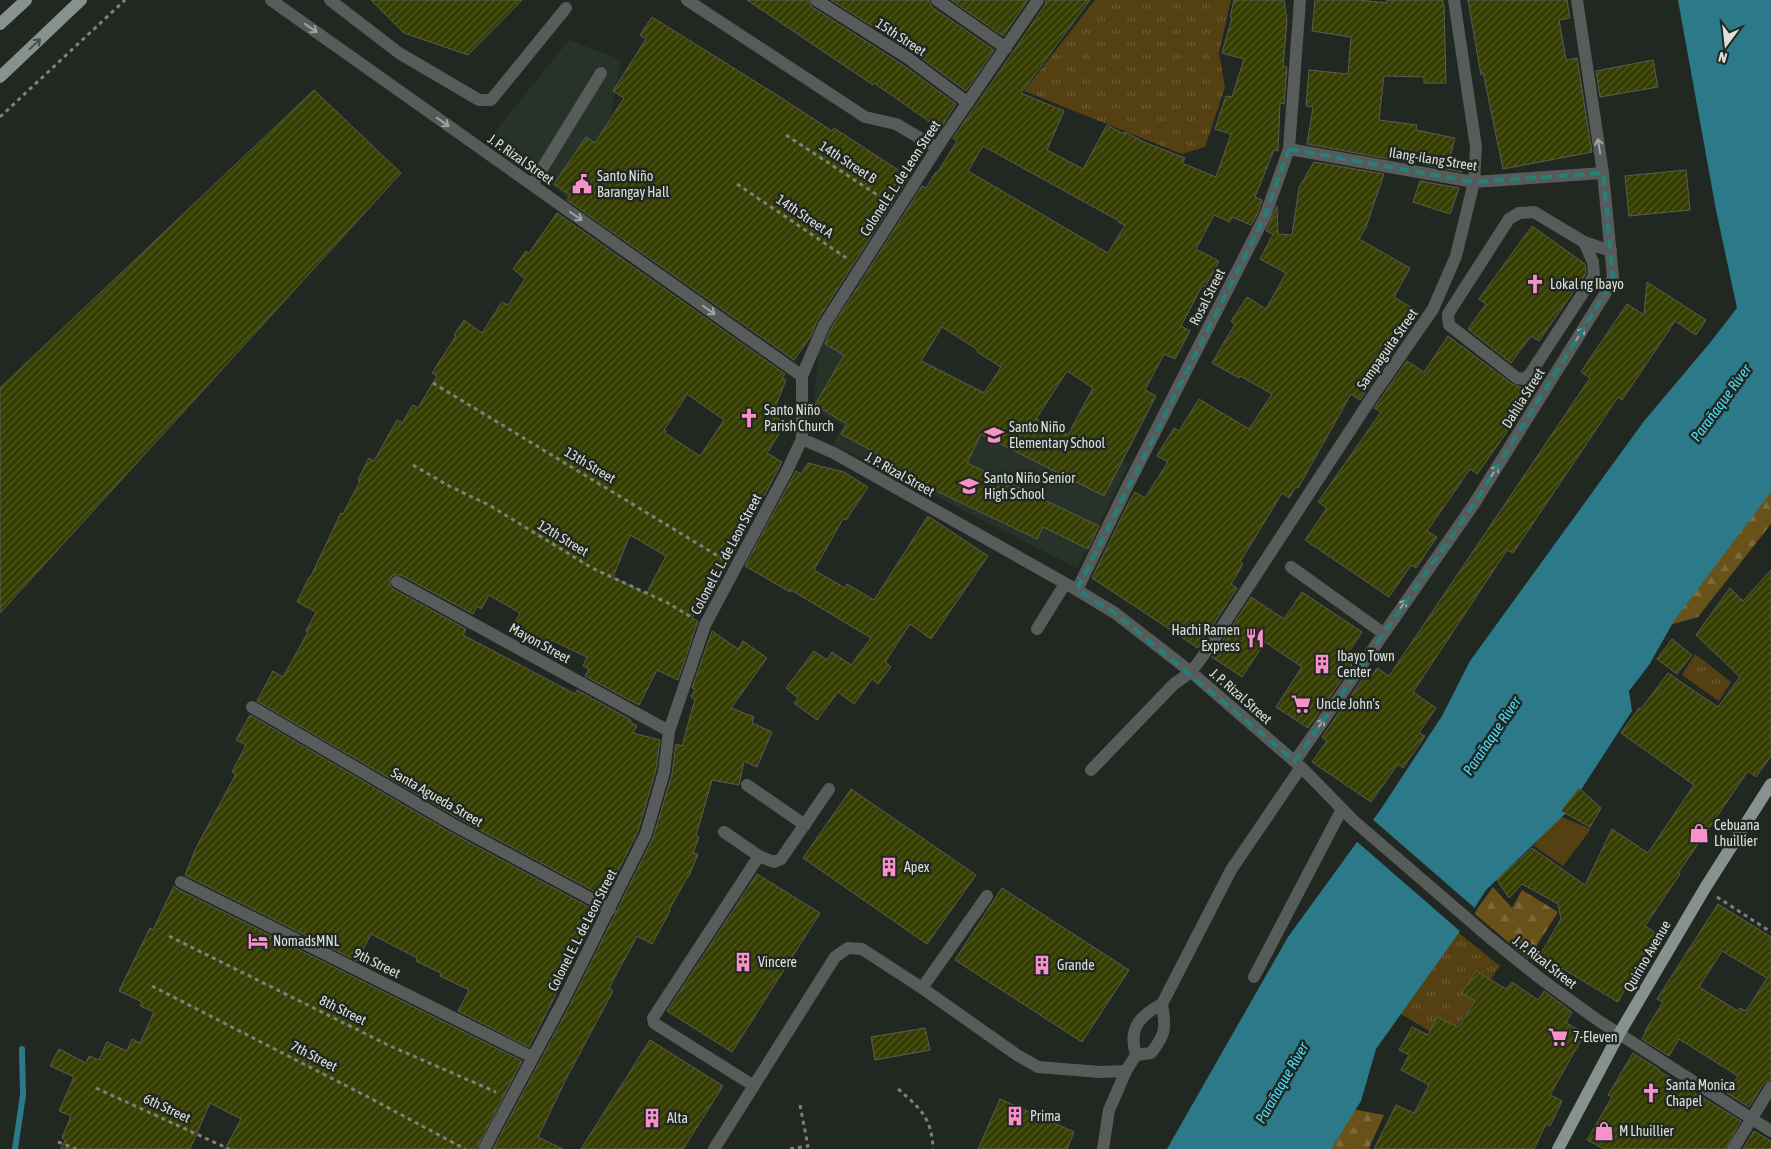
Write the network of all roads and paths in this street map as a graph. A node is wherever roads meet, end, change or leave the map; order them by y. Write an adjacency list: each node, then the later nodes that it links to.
1 (26, 0): 14 (main road)
2 (80, 0): 17 (main road, one-way to 2)
3 (125, 0): 19 (path)
4 (271, 0): 26 (street, J. P. Rizal Street, one-way to 26)
5 (330, 0): 13 (street)
6 (687, 0): 21 (street)
7 (816, 0): 18 (street, 15th Street)
8 (937, 0): 15 (street)
9 (1300, 0): 22 (street, Rosal Street)
10 (1454, 0): 24 (street, Sampaguita Street)
11 (1577, 0): 23 (street, Dahlia Street, one-way to 11)
12 (1035, 1): 15 (street, Colonel E. L. de Leon Street)
13 (566, 8)
14 (0, 24)
15 (1006, 48): 18 (street, Colonel E. L. de Leon Street)
16 (601, 73): 26 (street)
17 (0, 77)
18 (968, 103): 21 (street, Colonel E. L. de Leon Street)
19 (0, 117)
20 (786, 135): 27 (path, 14th Street B)
21 (937, 148): 27 (street, Colonel E. L. de Leon Street)
22 (1289, 150): 24 (street, Ilang-ilang Street); 39 (street, Rosal Street)
23 (1603, 173): 24 (street, Ilang-ilang Street); 29 (street, Dahlia Street)
24 (1474, 182): 43 (street, Sampaguita Street)
25 (737, 184): 30 (path, 14th Street A)
26 (532, 185): 31 (street, J. P. Rizal Street, one-way to 31)
27 (898, 208): 30 (street, Colonel E. L. de Leon Street)
28 (1584, 242): 28 (street); 29 (street)
29 (1611, 251): 42 (street, Dahlia Street, one-way to 29)
30 (861, 267): 31 (street, Colonel E. L. de Leon Street)
31 (802, 376): 33 (street, Colonel E. L. de Leon Street)
32 (433, 383): 35 (path, 13th Street)
33 (802, 439): 35 (street, Colonel E. L. de Leon Street); 38 (street, J. P. Rizal Street)
34 (413, 465): 40 (path, 12th Street)
35 (736, 567): 40 (street, Colonel E. L. de Leon Street)
36 (1291, 567): 42 (street)
37 (397, 582): 45 (street, Mayon Street)
38 (1066, 584): 39 (street, J. P. Rizal Street); 41 (street)
39 (1077, 590): 43 (street, J. P. Rizal Street)
40 (704, 625): 45 (street, Colonel E. L. de Leon Street)
41 (1036, 629)
42 (1383, 634): 46 (street, Dahlia Street, one-way to 42)
43 (1191, 672): 46 (street, J. P. Rizal Street); 47 (street, Sampaguita Street)
44 (252, 707): 58 (street, Santa Agueda Street)
45 (669, 731): 58 (street, Colonel E. L. de Leon Street)
46 (1298, 764): 51 (street, J. P. Rizal Street); 64 (street, Dahlia Street)
47 (1091, 770)
48 (1771, 784): 56 (main road, Quirino Avenue)
49 (747, 785): 52 (street)
50 (829, 790): 52 (street)
51 (1342, 809): 61 (street); 65 (street, J. P. Rizal Street)
52 (805, 824): 54 (street)
53 (724, 832): 54 (street)
54 (759, 856): 69 (street)
55 (181, 882): 67 (street, 9th Street)
56 (1705, 888): 59 (path); 65 (main road, Quirino Avenue)
57 (987, 896): 63 (street)
58 (610, 909): 67 (street, Colonel E. L. de Leon Street)
59 (1771, 932)
60 (169, 936): 73 (path, 8th Street)
61 (1254, 977)
62 (152, 986): 80 (path, 7th Street)
63 (922, 988): 68 (street); 69 (street)
64 (1162, 1004): 66 (street); 66 (street)
65 (1619, 1034): 75 (street, J. P. Rizal Street); 86 (main road, Quirino Avenue)
66 (1136, 1056): 68 (street)
67 (532, 1057): 73 (street, Colonel E. L. de Leon Street)
68 (1126, 1071): 85 (street)
69 (754, 1086): 82 (street)
70 (1771, 1087): 75 (street)
71 (96, 1088): 79 (path, 6th Street)
72 (898, 1089): 84 (path)
73 (510, 1098): 81 (street, Colonel E. L. de Leon Street)
74 (800, 1106): 83 (path)
75 (1751, 1118): 76 (street, J. P. Rizal Street); 87 (street)
76 (1771, 1131)
77 (58, 1142): 78 (path)
78 (76, 1149)
79 (229, 1149)
80 (465, 1149)
81 (484, 1149)
82 (714, 1149)
83 (790, 1149)
84 (933, 1149)
85 (1103, 1149)
86 (1558, 1149)
87 (1733, 1149)

